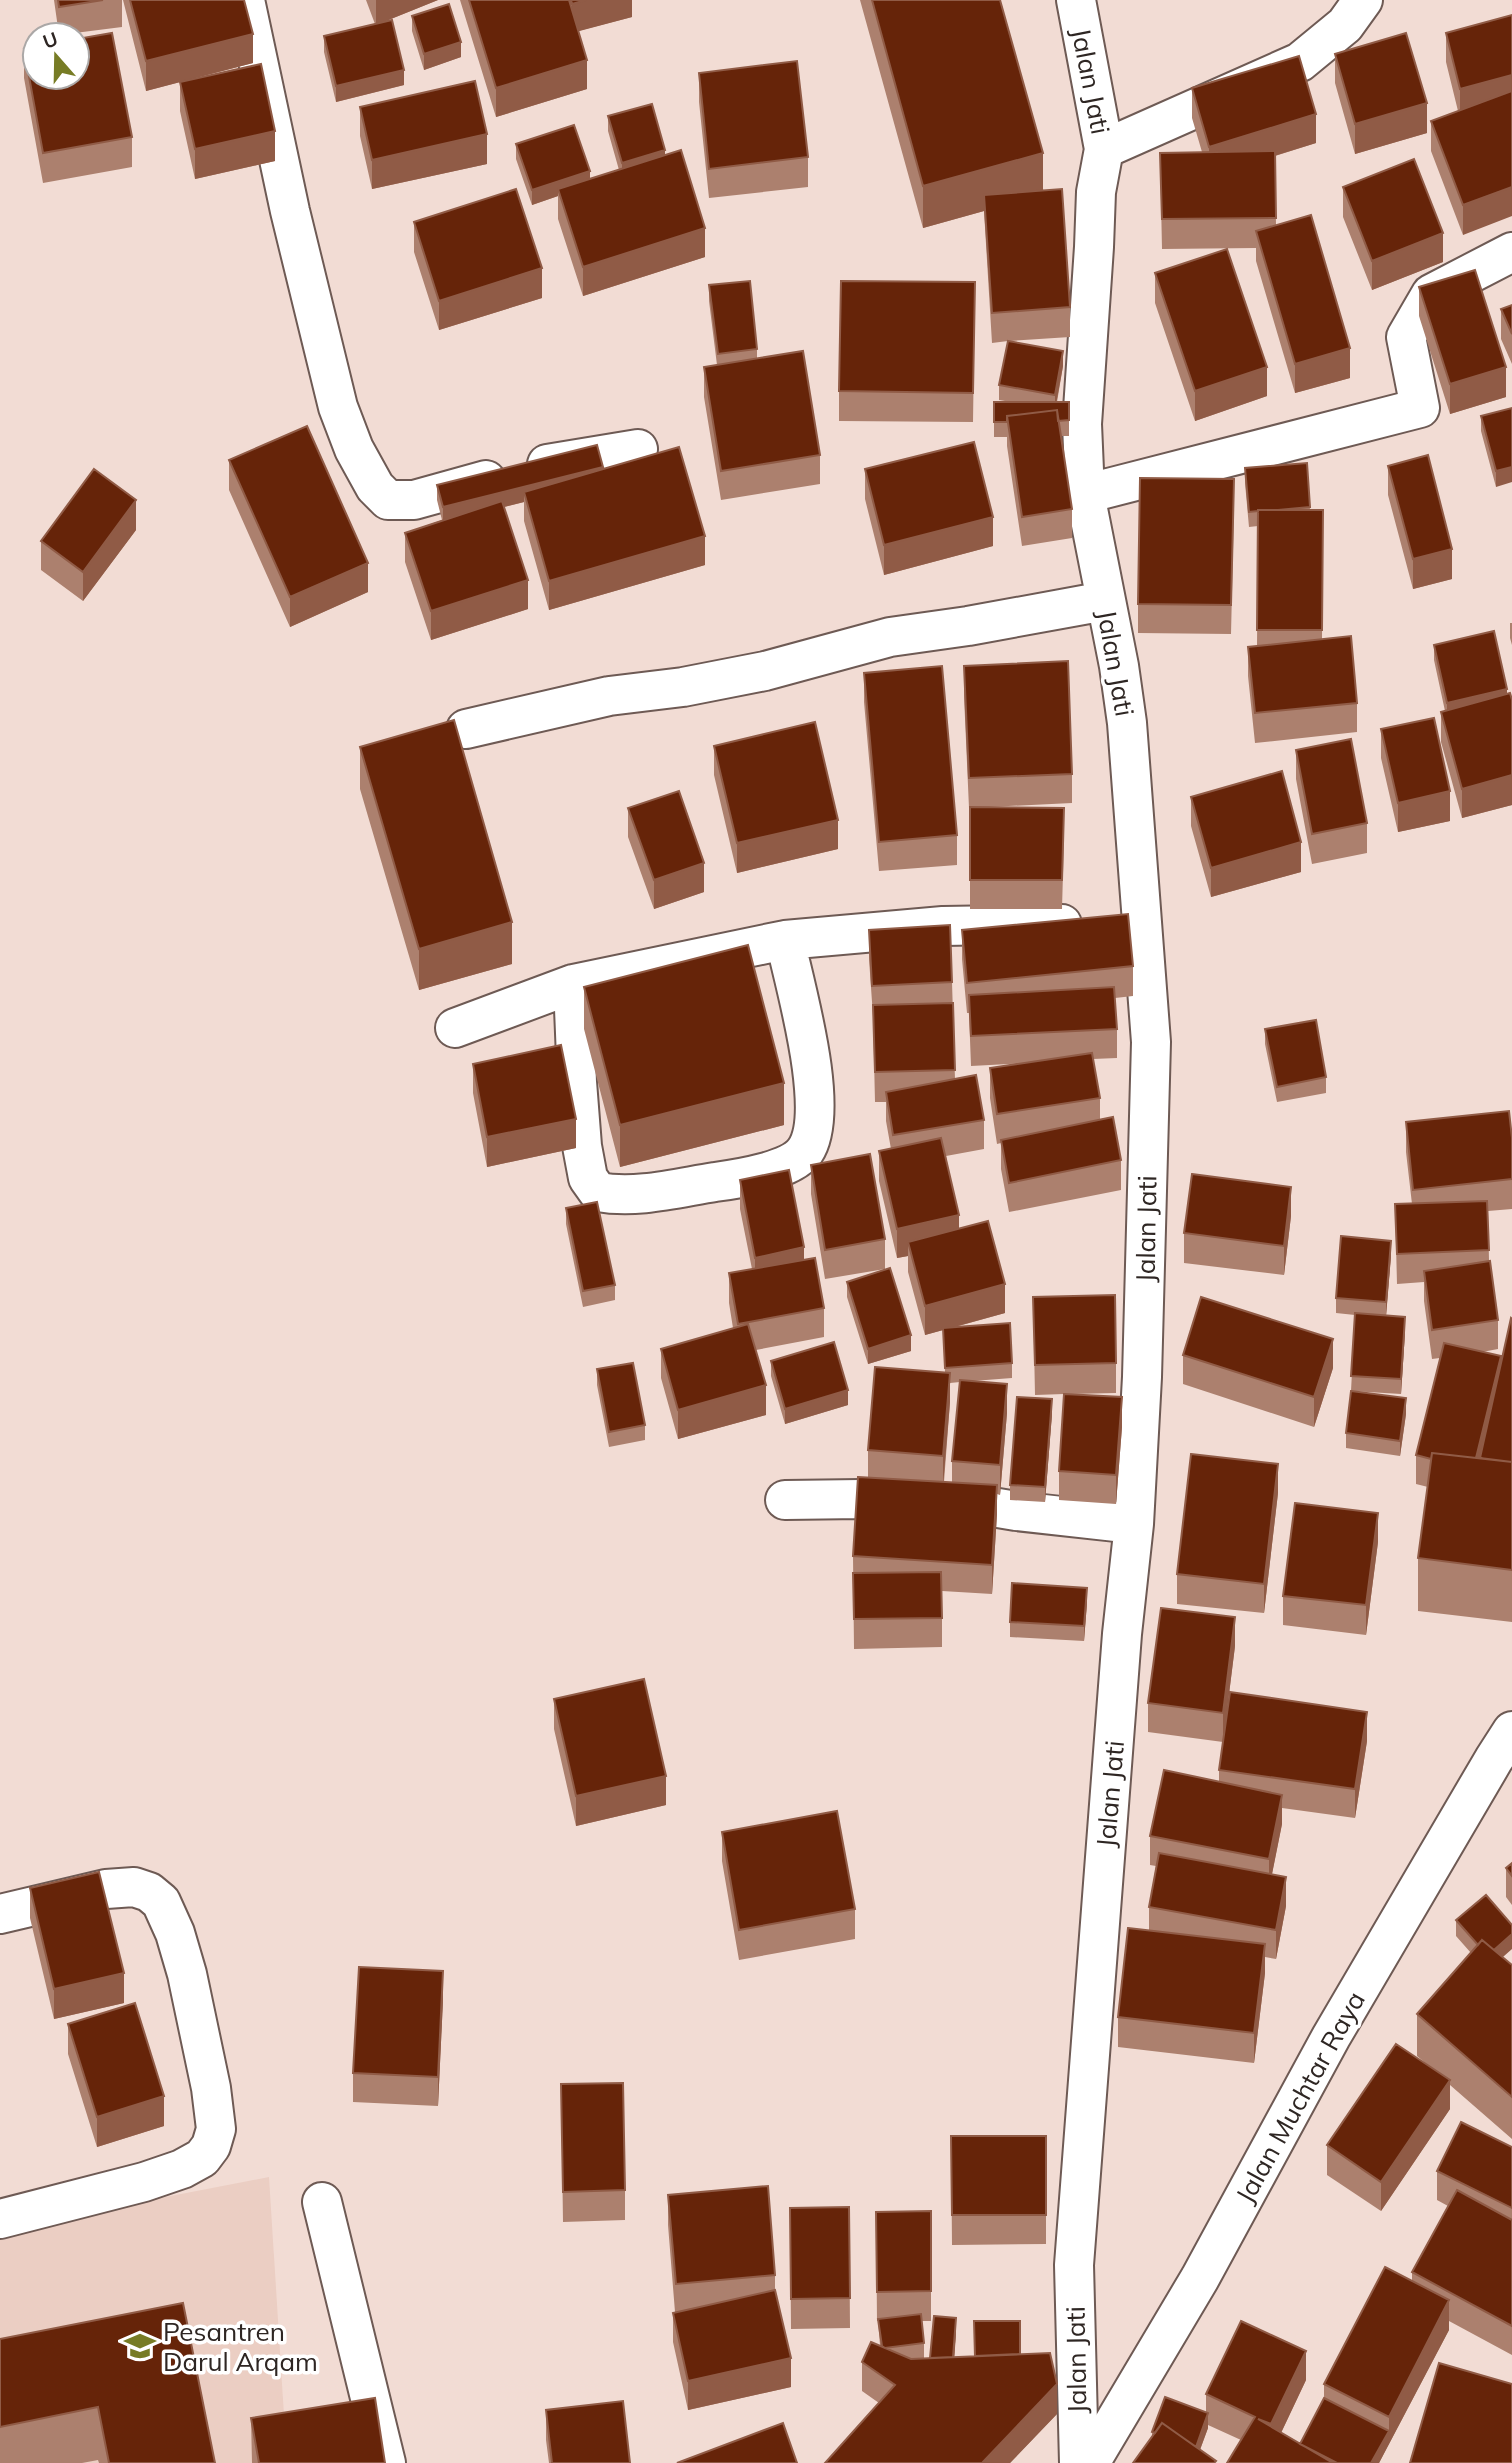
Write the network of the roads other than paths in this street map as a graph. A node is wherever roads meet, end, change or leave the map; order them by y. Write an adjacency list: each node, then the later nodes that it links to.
1 (245, 0): 6 (main road)
2 (1076, 0): 4 (main road, Jalan Jati)
3 (1363, 0): 4 (main road)
4 (1104, 149): 7 (main road, Jalan Jati)
5 (1512, 252): 7 (main road)
6 (638, 449)
7 (1085, 494): 8 (main road, Jalan Jati)
8 (1105, 601): 9 (main road); 10 (main road, Jalan Jati)
9 (466, 729)
10 (1142, 924): 11 (main road); 15 (main road, Jalan Jati)
11 (785, 940): 12 (main road); 12 (main road)
12 (573, 984): 13 (main road)
13 (455, 1028)
14 (785, 1500): 15 (main road)
15 (1134, 1524): 21 (main road, Jalan Jati)
16 (1512, 1731): 22 (main road, Jalan Muchtar Raya)
17 (0, 1914): 19 (main road)
18 (322, 2202): 20 (main road)
19 (0, 2219)
20 (386, 2463)
21 (1079, 2463)
22 (1090, 2463)

